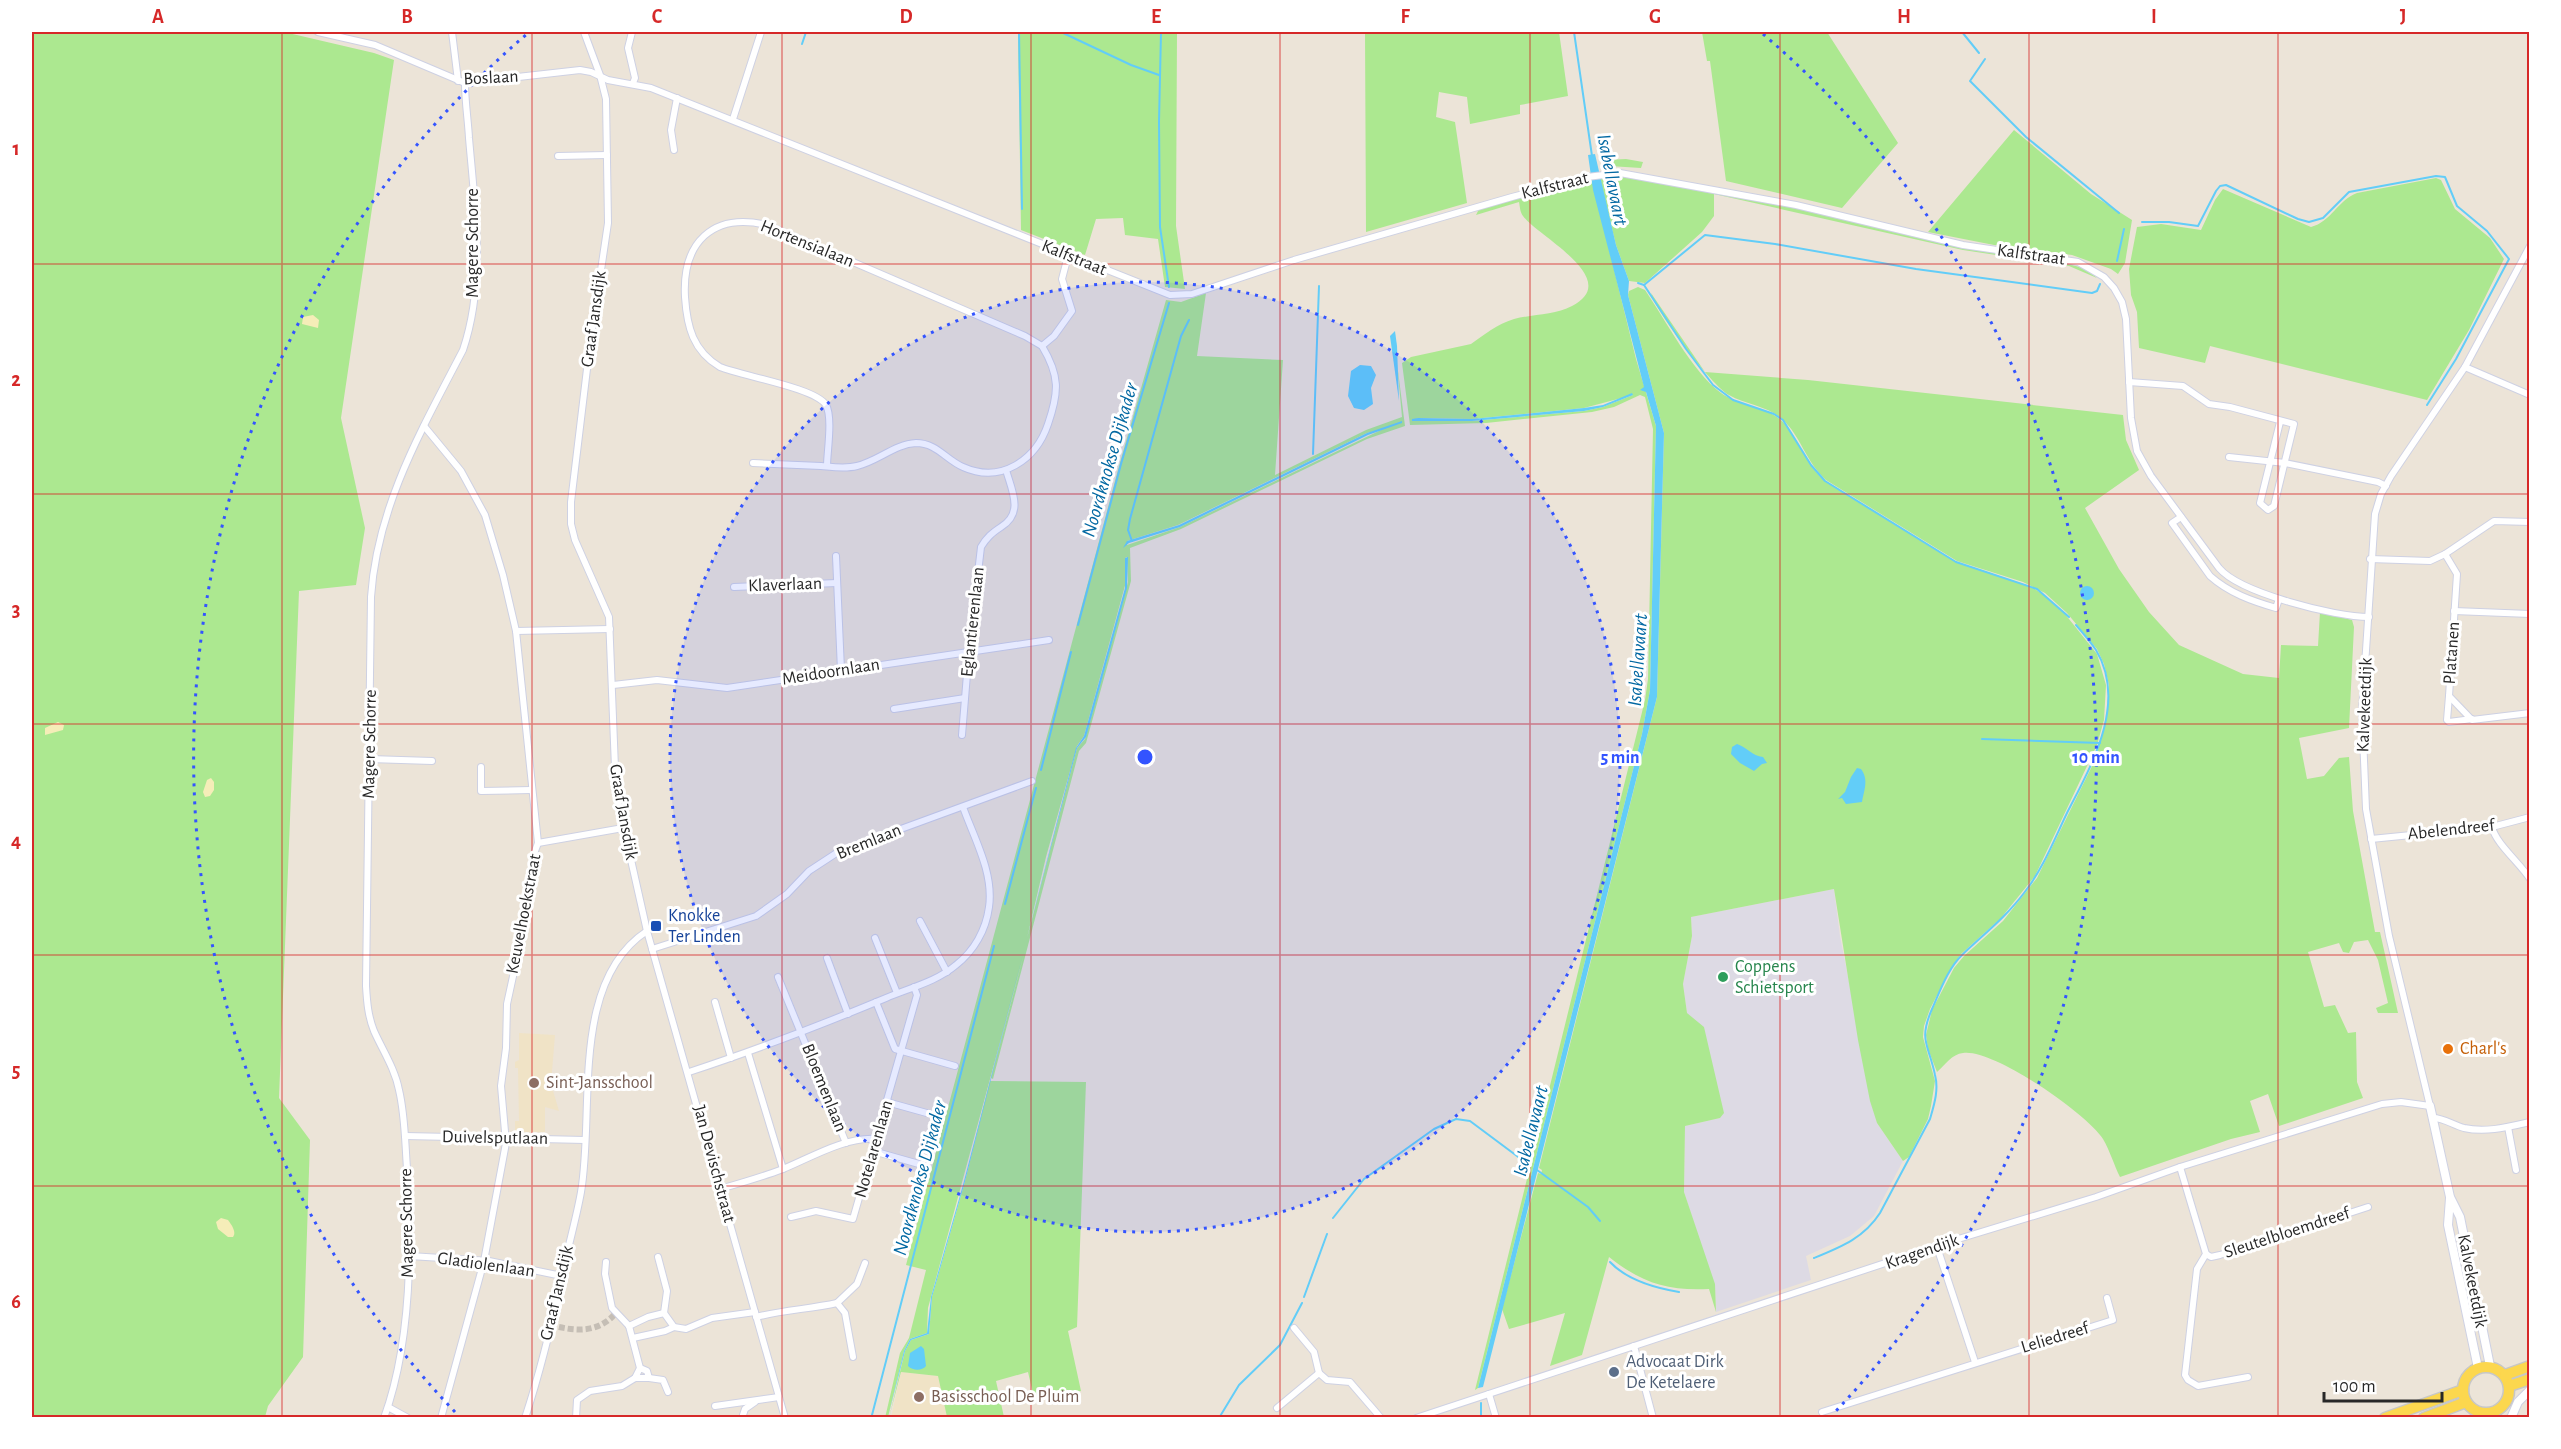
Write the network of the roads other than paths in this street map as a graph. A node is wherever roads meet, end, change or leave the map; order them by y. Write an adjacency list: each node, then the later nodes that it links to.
1 (318, 32): 6 (street, Boslaan)
2 (452, 32): 8 (street, Magere Schorre)
3 (584, 32): 7 (street, Graaf Jansdijk)
4 (632, 32): 9 (street)
5 (761, 32): 11 (street)
6 (354, 35): 8 (street, Boslaan)
7 (600, 75): 8 (street, Boslaan); 9 (street, Kalfstraat); 13 (street, Graaf Jansdijk)
8 (462, 82): 22 (street, Magere Schorre)
9 (633, 83): 10 (street, Kalfstraat)
10 (677, 98): 11 (street, Kalfstraat); 12 (street)
11 (733, 119): 16 (street, Kalfstraat)
12 (674, 150)
13 (607, 155): 14 (street); 41 (street, Graaf Jansdijk)
14 (558, 156)
15 (2529, 246): 18 (street, Kalvekeetdijk)
16 (1068, 256): 17 (street); 19 (street, Kalfstraat)
17 (1042, 346): 27 (street, Hortensialaan); 28 (street)
18 (2464, 367): 20 (street); 29 (street, Kalvekeetdijk)
19 (2129, 382): 21 (street); 30 (street, Kalfstraat)
20 (2529, 395)
21 (2280, 422): 25 (street); 26 (street)
22 (424, 426): 42 (street, Keuvelhoekstraat); 53 (street, Magere Schorre)
23 (2229, 457): 25 (street)
24 (753, 463): 27 (street)
25 (2270, 463): 26 (street); 26 (street)
26 (2285, 463): 29 (street)
27 (826, 466): 28 (street)
28 (1006, 471): 44 (street, Eglantierenlaan)
29 (2386, 486): 34 (street, Kalvekeetdijk)
30 (2181, 517): 37 (street, Kalfstraat); 37 (street)
31 (2529, 522): 32 (street)
32 (2445, 554): 34 (street); 38 (street, Platanen)
33 (836, 556): 35 (street, Klaverlaan)
34 (2370, 560): 40 (street, Kalvekeetdijk)
35 (837, 583): 36 (street, Klaverlaan); 45 (street, Klaverlaan)
36 (734, 587)
37 (2279, 599): 40 (street, Kalfstraat)
38 (2454, 610): 39 (street, Platanen); 47 (street, Platanen)
39 (2529, 614)
40 (2369, 617): 62 (street, Kalvekeetdijk)
41 (610, 628): 42 (street); 46 (street, Graaf Jansdijk)
42 (516, 632): 57 (street, Keuvelhoekstraat)
43 (1049, 640): 44 (street, Meidoornlaan)
44 (969, 650): 45 (street, Meidoornlaan); 48 (street, Eglantierenlaan)
45 (841, 670): 46 (street, Meidoornlaan)
46 (612, 685): 61 (street, Graaf Jansdijk)
47 (2449, 696): 51 (street, Platanen); 51 (street, Platanen)
48 (965, 698): 49 (street, Eglantierenlaan); 52 (street, Eglantierenlaan)
49 (894, 709)
50 (2529, 713): 51 (street, Platanen)
51 (2472, 719)
52 (962, 735)
53 (370, 759): 54 (street); 89 (street, Magere Schorre)
54 (432, 760)
55 (481, 767): 57 (street)
56 (1032, 781): 58 (street, Bremlaan)
57 (531, 790): 63 (street, Keuvelhoekstraat)
58 (963, 807): 68 (street, Bremlaan); 70 (street)
59 (2529, 817): 60 (street, Abelendreef)
60 (2492, 827): 62 (street, Abelendreef); 64 (street)
61 (623, 828): 63 (street); 66 (street, Graaf Jansdijk)
62 (2371, 839): 84 (street, Kalvekeetdijk)
63 (538, 843): 90 (street, Keuvelhoekstraat)
64 (2529, 879)
65 (920, 921): 70 (street)
66 (647, 931): 68 (street, Jan Devischstraat); 92 (street, Graaf Jansdijk)
67 (875, 938): 73 (street)
68 (652, 949): 82 (street, Jan Devischstraat)
69 (827, 958): 76 (street)
70 (947, 972): 72 (street)
71 (778, 977): 77 (street, Bloemenlaan)
72 (914, 987): 73 (street); 78 (street, Notelarenlaan)
73 (897, 993): 75 (street)
74 (715, 1002): 80 (street)
75 (876, 1002): 76 (street); 78 (street)
76 (848, 1014): 77 (street)
77 (801, 1033): 79 (street); 93 (street, Bloemenlaan)
78 (902, 1052): 81 (street); 83 (street, Notelarenlaan)
79 (748, 1053): 80 (street); 97 (street)
80 (731, 1058): 82 (street)
81 (955, 1066)
82 (689, 1072): 99 (street, Jan Devischstraat)
83 (887, 1102): 85 (street); 91 (street, Notelarenlaan)
84 (2430, 1106): 86 (street, Kalvekeetdijk); 96 (street, Kragendijk)
85 (941, 1117)
86 (2433, 1118): 88 (street); 100 (street, Kalvekeetdijk)
87 (2529, 1122): 88 (street)
88 (2508, 1127): 98 (street)
89 (405, 1136): 90 (street, Duivelsputlaan); 105 (street, Magere Schorre)
90 (504, 1137): 92 (street, Duivelsputlaan); 107 (street, Keuvelhoekstraat)
91 (876, 1139): 93 (street, Bloemenlaan); 94 (street, Notelarenlaan)
92 (585, 1140): 110 (street, Graaf Jansdijk)
93 (846, 1143): 97 (street, Bloemenlaan)
94 (873, 1151): 95 (street); 102 (street, Notelarenlaan)
95 (926, 1166)
96 (2180, 1167): 103 (street, Kragendijk); 104 (street, Sleutelbloemdreef)
97 (783, 1169): 99 (street, Bloemenlaan)
98 (2516, 1170)
99 (720, 1189): 114 (street, Jan Devischstraat)
100 (2450, 1197): 122 (street, Kalvekeetdijk); 125 (street, Kalvekeetdijk)
101 (2368, 1207): 104 (street, Sleutelbloemdreef)
102 (791, 1217)
103 (1937, 1246): 119 (street, Kragendijk); 121 (street)
104 (2206, 1254): 129 (street, Sleutelbloemdreef)
105 (410, 1256): 107 (street, Gladiolenlaan); 140 (street, Magere Schorre)
106 (658, 1257): 113 (street)
107 (484, 1261): 110 (street, Gladiolenlaan); 147 (street, Keuvelhoekstraat)
108 (606, 1262): 115 (street)
109 (866, 1263): 112 (street)
110 (562, 1276): 148 (street, Graaf Jansdijk)
111 (2107, 1298): 121 (street, Leliedreef)
112 (837, 1303): 114 (street); 120 (street)
113 (664, 1313): 115 (street); 116 (street)
114 (755, 1314): 116 (street); 137 (street, Jan Devischstraat)
115 (629, 1326): 118 (street)
116 (674, 1327): 118 (street)
117 (1294, 1328): 126 (street)
118 (633, 1338): 124 (street)
119 (1634, 1346): 136 (street, Kragendijk); 155 (street)
120 (853, 1357)
121 (1975, 1362): 143 (street, Leliedreef)
122 (2490, 1366): 125 (main road); 127 (main road)
123 (2529, 1366): 127 (main road)
124 (640, 1368): 128 (street); 130 (street)
125 (2478, 1368): 133 (main road)
126 (1319, 1373): 142 (street); 152 (street)
127 (2505, 1376): 132 (main road)
128 (649, 1377): 130 (street); 135 (street)
129 (2248, 1377)
130 (635, 1378): 149 (street)
131 (2529, 1379): 132 (main road)
132 (2509, 1386): 144 (main road)
133 (2463, 1390): 139 (main road); 156 (main road)
134 (2529, 1390): 158 (street)
135 (668, 1392)
136 (1489, 1394): 153 (street, Kragendijk); 154 (street)
137 (779, 1397): 138 (street); 151 (street, Jan Devischstraat)
138 (755, 1402): 141 (street); 150 (street)
139 (2466, 1402): 144 (main road); 157 (main road)
140 (388, 1407): 145 (street, Magere Schorre); 146 (street)
141 (715, 1407)
142 (1277, 1408)
143 (1822, 1412)
144 (2488, 1415)
145 (384, 1418)
146 (408, 1418)
147 (441, 1418)
148 (525, 1418)
149 (576, 1418)
150 (742, 1418)
151 (785, 1418)
152 (1381, 1418)
153 (1416, 1418)
154 (1496, 1418)
155 (1653, 1418)
156 (2385, 1418)
157 (2424, 1418)
158 (2511, 1418)

